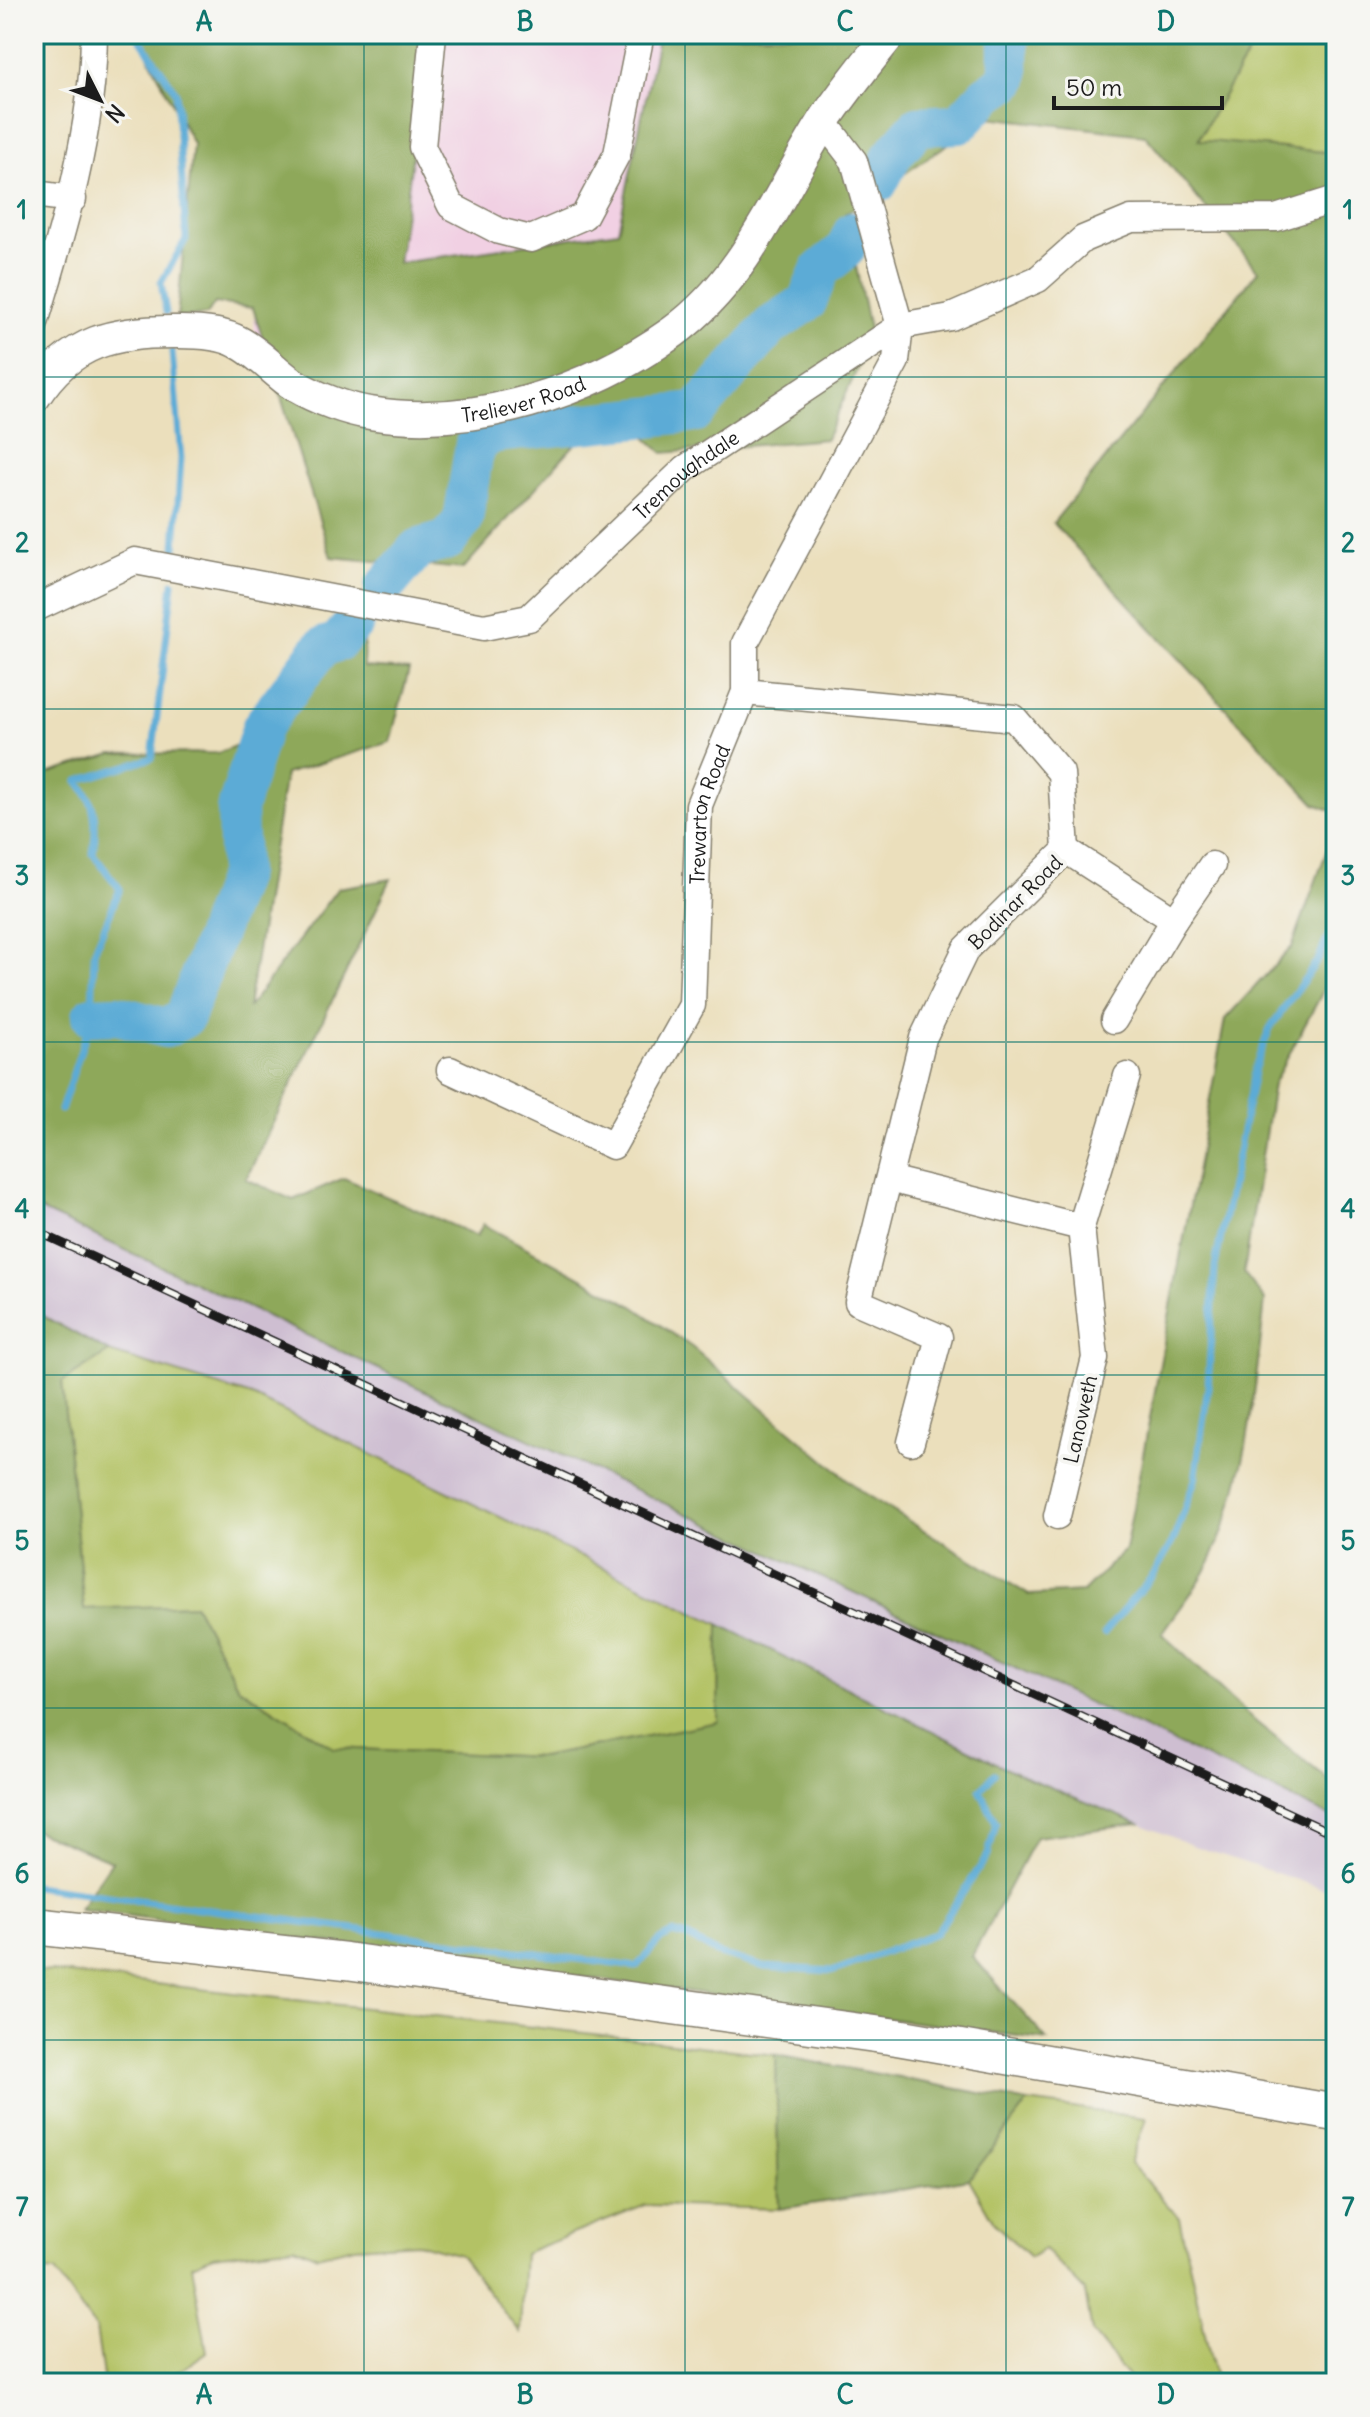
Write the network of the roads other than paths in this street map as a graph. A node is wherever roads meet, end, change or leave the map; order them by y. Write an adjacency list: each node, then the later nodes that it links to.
1 (94, 34): 7 (street)
2 (433, 34): 3 (street)
3 (641, 34)
4 (890, 34): 5 (street, Treliever Road)
5 (824, 122): 10 (street); 11 (street, Treliever Road)
6 (34, 194): 7 (street)
7 (73, 199): 9 (street)
8 (1336, 199): 10 (street, Tremoughdale)
9 (34, 326)
10 (900, 326): 12 (street, Tremoughdale); 13 (street, Trewarton Road)
11 (39, 377)
12 (34, 609)
13 (745, 692): 14 (street, Bodinar Road); 18 (street, Trewarton Road)
14 (1066, 850): 16 (street); 20 (street, Bodinar Road)
15 (1212, 865): 16 (street)
16 (1174, 920): 17 (street)
17 (1114, 1020)
18 (450, 1070)
19 (1127, 1076): 21 (street, Lanoweth)
20 (889, 1179): 21 (street); 22 (street, Bodinar Road)
21 (1081, 1227): 23 (street, Lanoweth)
22 (911, 1442)
23 (1057, 1516)
24 (34, 1926): 25 (main road)
25 (1336, 2113)

